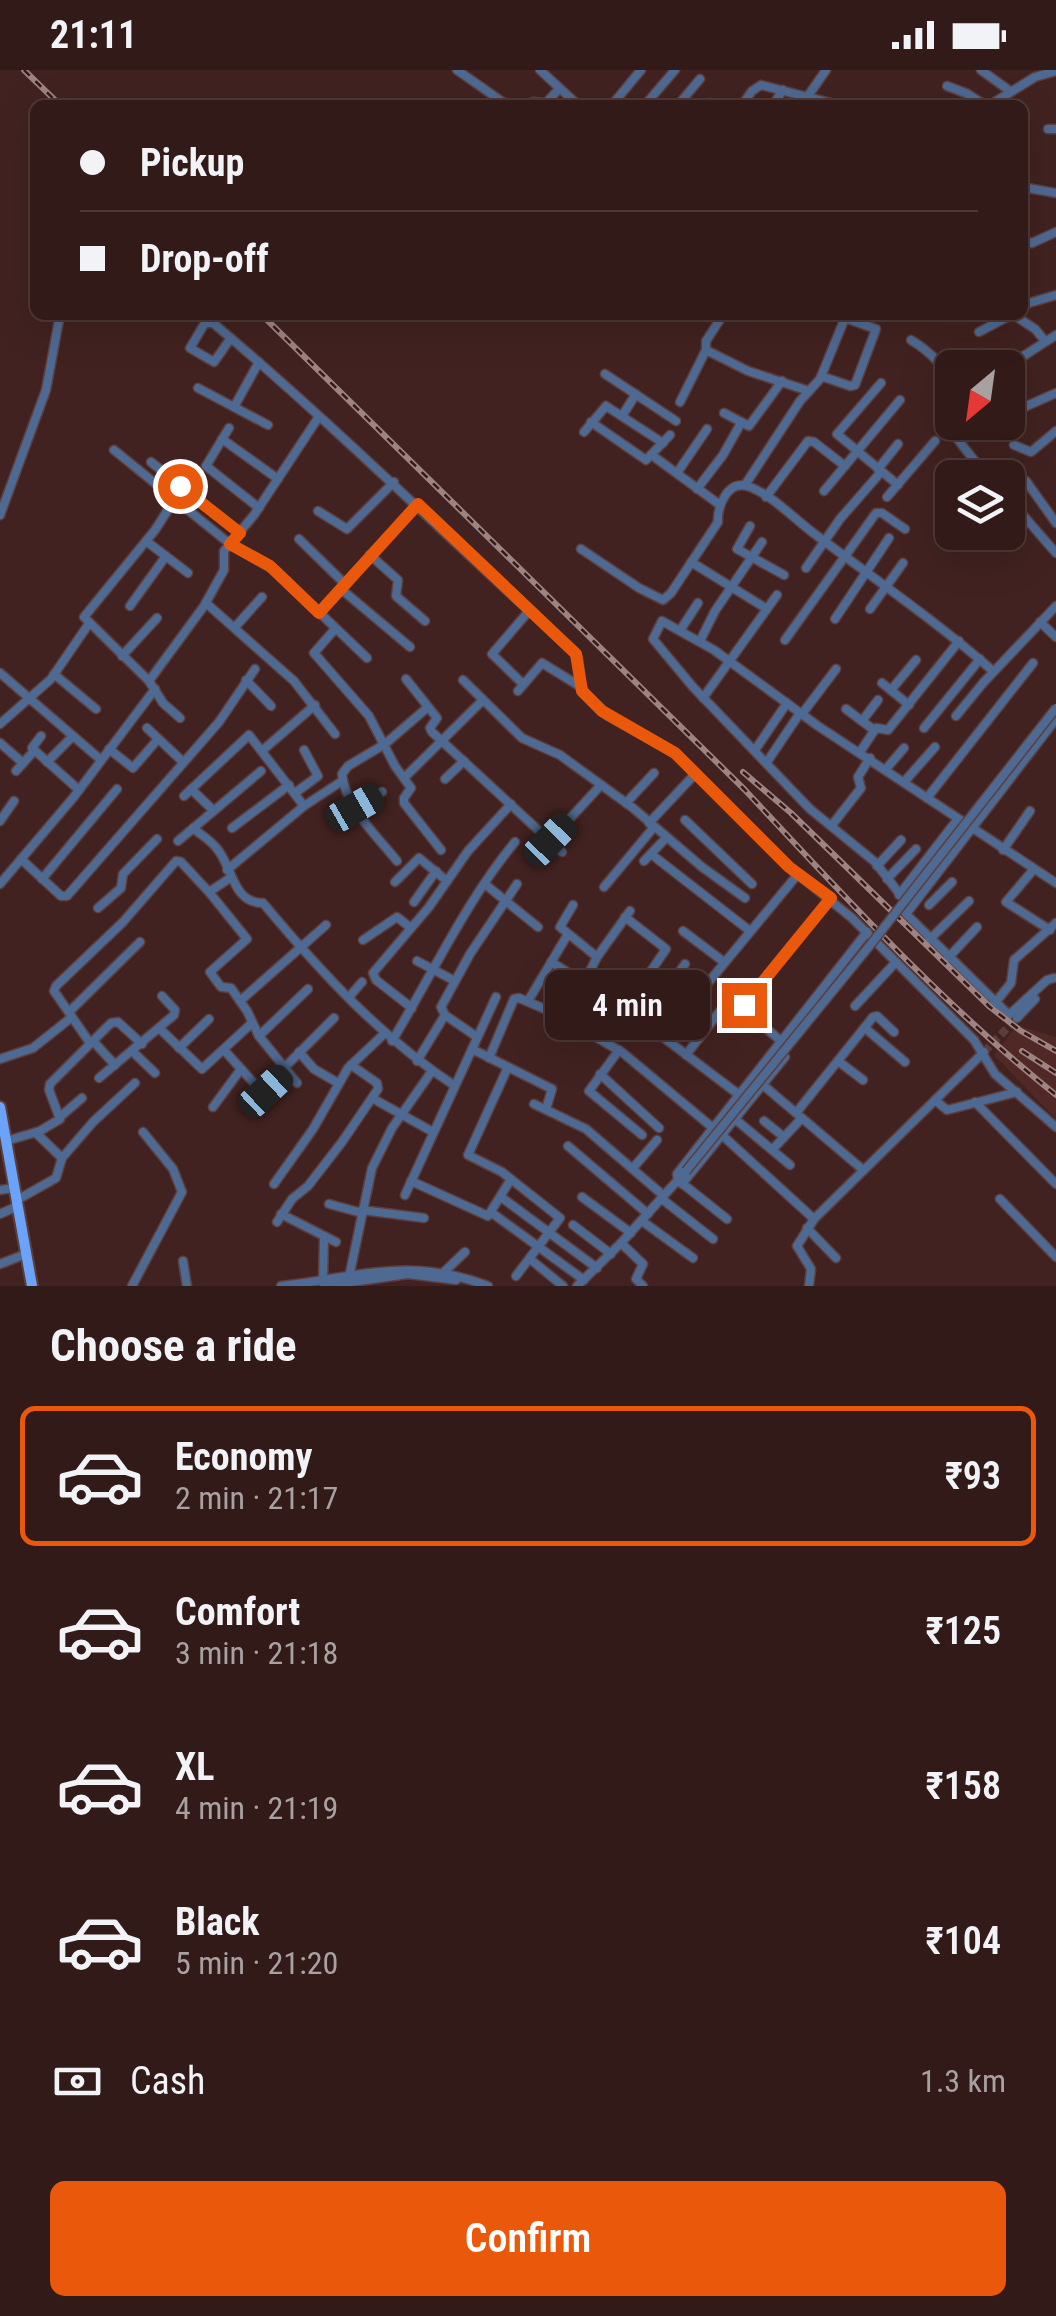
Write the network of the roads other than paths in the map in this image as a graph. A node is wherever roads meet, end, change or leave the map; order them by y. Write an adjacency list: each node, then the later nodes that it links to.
1 (456, 70): 14 (street)
2 (540, 70): 11 (street)
3 (641, 70): 17 (street)
4 (675, 70): 18 (street)
5 (826, 70): 22 (street)
6 (981, 70): 13 (street)
7 (1056, 71): 8 (street)
8 (1037, 72): 13 (street)
9 (700, 79): 19 (street)
10 (946, 86): 23 (street)
11 (558, 88): 15 (street); 16 (street)
12 (783, 90): 20 (street); 21 (street); 22 (street)
13 (1010, 91): 24 (street)
14 (499, 100)
15 (548, 100)
16 (572, 100)
17 (616, 100)
18 (649, 100)
19 (682, 100)
20 (746, 100)
21 (776, 100)
22 (811, 100)
23 (979, 100)
24 (996, 100)
25 (1028, 188): 26 (street)
26 (1056, 193)
27 (1056, 232): 28 (street)
28 (1028, 243)
29 (1056, 295): 30 (street)
30 (1028, 302)
31 (59, 320): 97 (street)
32 (720, 320): 42 (street)
33 (844, 320): 47 (street)
34 (856, 320): 47 (street)
35 (1003, 320): 37 (street)
36 (1021, 320): 41 (street)
37 (979, 332)
38 (1056, 336): 41 (street)
39 (231, 338): 39 (street); 45 (street)
40 (912, 340): 44 (street)
41 (1045, 340): 43 (street)
42 (706, 350): 48 (street); 55 (street)
43 (1025, 354)
44 (935, 358)
45 (259, 362): 56 (street); 60 (street)
46 (605, 374): 53 (street)
47 (822, 376): 51 (street)
48 (782, 381): 51 (street); 63 (street)
49 (880, 383): 77 (street)
50 (198, 388): 56 (street)
51 (809, 391): 86 (street)
52 (1056, 392): 57 (street)
53 (636, 394): 59 (street); 62 (street)
54 (900, 400): 77 (street)
55 (680, 402)
56 (234, 407): 64 (street)
57 (1025, 407)
58 (724, 413): 63 (street)
59 (624, 417): 61 (street); 70 (street); 73 (street)
60 (318, 418): 83 (street); 84 (street)
61 (591, 422): 67 (street); 70 (street)
62 (676, 422)
63 (741, 423): 88 (street)
64 (268, 425)
65 (230, 428): 71 (street)
66 (707, 429): 82 (street)
67 (584, 432)
68 (1056, 432): 75 (street)
69 (670, 435): 73 (street)
70 (613, 438): 78 (street)
71 (222, 439): 83 (street); 95 (street)
72 (936, 441): 87 (street)
73 (663, 443): 78 (street)
74 (898, 444): 81 (street)
75 (1014, 445)
76 (114, 450): 92 (street)
77 (857, 452): 80 (street); 81 (street)
78 (653, 456): 82 (street)
79 (151, 462): 102 (street)
80 (845, 466): 89 (street); 91 (street)
81 (879, 470): 87 (street); 106 (street)
82 (677, 473): 88 (street)
83 (278, 479): 95 (street)
84 (394, 482): 93 (street); 96 (street)
85 (1025, 483): 99 (street)
86 (745, 486): 91 (street); 94 (street)
87 (898, 486): 90 (street)
88 (698, 489): 94 (street)
89 (824, 491)
90 (887, 497)
91 (766, 498): 106 (street)
92 (175, 499): 105 (street); 108 (street)
93 (418, 504): 111 (street); 133 (street)
94 (720, 504): 115 (street)
95 (258, 508): 102 (street)
96 (318, 511)
97 (0, 515)
98 (1025, 517): 110 (street)
99 (1056, 523)
100 (750, 526): 114 (street)
101 (905, 529): 113 (street)
102 (240, 533): 108 (street)
103 (889, 538): 118 (street)
104 (300, 539): 121 (street)
105 (146, 541): 112 (street); 140 (street)
106 (824, 541): 113 (street); 117 (street)
107 (762, 542): 114 (street)
108 (230, 544): 127 (street); 134 (street)
109 (581, 549): 126 (street)
110 (1056, 554)
111 (370, 555): 121 (street); 138 (street)
112 (166, 556): 119 (street); 129 (street)
113 (844, 556): 118 (street); 145 (street)
114 (751, 558): 120 (street); 122 (street)
115 (691, 562): 122 (street); 126 (street)
116 (903, 563): 123 (street)
117 (806, 568)
118 (865, 571): 123 (street); 136 (street)
119 (188, 572)
120 (784, 575)
121 (343, 586): 134 (street); 148 (street)
122 (731, 586): 131 (street); 146 (street)
123 (886, 586): 132 (street); 147 (street)
124 (777, 595): 131 (street)
125 (262, 597): 141 (street)
126 (661, 600): 137 (street)
127 (206, 603): 141 (street); 164 (street)
128 (698, 603): 143 (street)
129 (130, 606)
130 (1056, 606): 139 (street)
131 (767, 609): 153 (street)
132 (870, 609)
133 (529, 610): 165 (street); 165 (street)
134 (319, 613): 142 (street)
135 (158, 618): 149 (street)
136 (835, 619)
137 (664, 620): 143 (street); 168 (street)
138 (425, 621)
139 (1040, 622): 144 (street); 157 (street)
140 (88, 625): 149 (street); 159 (street)
141 (234, 627): 172 (street)
142 (335, 629): 150 (street); 194 (street)
143 (681, 629): 146 (street)
144 (1056, 637)
145 (785, 640)
146 (700, 641): 153 (street)
147 (958, 641): 152 (street); 173 (street)
148 (410, 647)
149 (122, 656): 164 (street)
150 (366, 658)
151 (916, 660): 166 (street)
152 (980, 660): 157 (street); 186 (street)
153 (730, 661): 168 (street); 171 (street)
154 (1033, 664): 224 (street)
155 (255, 669): 161 (street)
156 (836, 669): 179 (street)
157 (994, 671): 180 (street)
158 (0, 673): 167 (street)
159 (54, 674): 167 (street); 176 (street)
160 (406, 678): 175 (street)
161 (246, 680): 174 (street); 205 (street)
162 (463, 680): 169 (street)
163 (882, 683): 166 (street)
164 (152, 685): 181 (street); 197 (street)
165 (581, 687): 214 (street)
166 (891, 690): 173 (street)
167 (30, 698): 184 (street); 190 (street)
168 (703, 698): 200 (street)
169 (483, 700): 193 (street); 219 (street)
170 (878, 700): 183 (street)
171 (787, 703): 179 (street); 200 (street)
172 (316, 704): 188 (street); 198 (street)
173 (909, 704): 187 (street)
174 (271, 706)
175 (428, 707): 193 (street); 194 (street)
176 (96, 708)
177 (1056, 708): 412 (street, bridge)
178 (846, 709): 183 (street)
179 (801, 714): 202 (street); 208 (street)
180 (956, 716)
181 (180, 718)
182 (1056, 719): 239 (street)
183 (862, 721): 187 (street)
184 (0, 724)
185 (146, 728): 191 (street)
186 (924, 728)
187 (874, 730): 202 (street)
188 (335, 734)
189 (41, 736): 201 (street)
190 (73, 736): 204 (street); 207 (street)
191 (158, 739): 197 (street); 205 (street)
192 (0, 742): 209 (street)
193 (443, 742): 206 (street); 215 (street)
194 (385, 744): 215 (street); 217 (street)
195 (935, 747): 218 (street)
196 (904, 748): 210 (street)
197 (109, 750): 204 (street)
198 (263, 750): 221 (street); 230 (street)
199 (304, 750): 221 (street)
200 (755, 750): 208 (street)
201 (34, 751): 207 (street); 209 (street)
202 (860, 752): 203 (street)
203 (870, 758): 210 (street); 236 (street)
204 (101, 760): 222 (street)
205 (182, 761): 261 (street)
206 (464, 761): 216 (street); 227 (street)
207 (47, 762): 222 (street)
208 (767, 762): 236 (street)
209 (23, 763): 211 (street)
210 (886, 769): 218 (street)
211 (16, 771)
212 (261, 771): 230 (street)
213 (654, 773): 226 (street)
214 (696, 773): 235 (street); 259 (street)
215 (404, 778): 248 (street)
216 (445, 779)
217 (342, 781): 228 (street); 229 (street)
218 (904, 782): 224 (street)
219 (601, 785): 226 (street); 244 (street)
220 (117, 789): 261 (street)
221 (292, 789): 228 (street); 238 (street)
222 (79, 790): 252 (street)
223 (382, 792): 229 (street)
224 (926, 798): 233 (street)
225 (14, 801): 234 (street)
226 (626, 803): 235 (street)
227 (512, 804): 244 (street); 263 (street)
228 (304, 806): 257 (street)
229 (355, 808): 253 (street)
230 (213, 810): 237 (street)
231 (1030, 810): 249 (street)
232 (685, 820): 241 (street)
233 (958, 820): 239 (street); 276 (street)
234 (0, 821)
235 (652, 825): 240 (street); 272 (street)
236 (832, 825): 254 (street)
237 (193, 828): 243 (street); 257 (street)
238 (232, 828)
239 (970, 829): 249 (street); 260 (street)
240 (666, 838): 251 (street); 275 (street)
241 (704, 838): 251 (street); 270 (street)
242 (157, 839): 268 (street)
243 (178, 840)
244 (550, 840): 250 (street)
245 (901, 840): 254 (street)
246 (515, 842): 271 (street)
247 (916, 848): 262 (street)
248 (441, 850)
249 (1003, 850): 255 (street)
250 (562, 852)
251 (688, 857): 258 (street)
252 (21, 859): 261 (street); 267 (street)
253 (397, 861)
254 (878, 866): 262 (street)
255 (1034, 869): 266 (street); 290 (street)
256 (436, 871): 263 (street); 264 (street); 281 (street)
257 (228, 874): 274 (street); 299 (street)
258 (711, 874): 275 (street); 278 (street)
259 (798, 874): 279 (street); 293 (street)
260 (932, 878): 273 (street); 285 (street)
261 (42, 879)
262 (886, 879): 276 (street)
263 (448, 881): 291 (street)
264 (394, 882)
265 (952, 882): 273 (street)
266 (1056, 883)
267 (0, 884)
268 (124, 884): 277 (street); 286 (street)
269 (517, 884): 280 (street)
270 (752, 884)
271 (486, 885): 280 (street); 307 (street)
272 (604, 887)
273 (944, 890): 283 (street)
274 (209, 892): 277 (street); 318 (street)
275 (698, 892): 293 (street)
276 (899, 895): 285 (street)
277 (144, 898): 328 (street)
278 (745, 898)
279 (831, 898): 294 (street); 321 (street)
280 (506, 900): 288 (street); 309 (street)
281 (414, 902)
282 (969, 902): 297 (street)
283 (929, 904)
284 (573, 906): 295 (street)
285 (909, 906): 297 (street)
286 (98, 908)
287 (326, 924): 299 (street)
288 (538, 927)
289 (978, 927): 301 (street)
290 (1053, 927): 320 (street)
291 (410, 928): 296 (street); 324 (street)
292 (683, 931): 304 (street)
293 (750, 931): 304 (street)
294 (866, 932): 305 (street); 346 (street)
295 (568, 934): 300 (street); 303 (street)
296 (363, 940)
297 (929, 940): 301 (street)
298 (140, 942): 328 (street)
299 (299, 947): 315 (street); 318 (street)
300 (597, 957): 311 (street); 313 (street)
301 (948, 958): 320 (street)
302 (417, 961): 307 (street)
303 (551, 962): 311 (street); 319 (street)
304 (724, 962): 337 (street)
305 (896, 962): 322 (street); 355 (street)
306 (685, 964): 323 (street)
307 (433, 969): 309 (street); 324 (street)
308 (1055, 977): 320 (street); 332 (street)
309 (455, 981): 329 (street)
310 (362, 982): 315 (street)
311 (585, 982): 317 (street); 325 (street)
312 (308, 989): 342 (street)
313 (636, 994): 323 (street); 325 (street)
314 (162, 996): 339 (street)
315 (349, 997): 341 (street)
316 (496, 997): 343 (street)
317 (576, 999)
318 (240, 1001): 336 (street)
319 (528, 1002): 326 (street); 357 (street)
320 (995, 1003)
321 (744, 1005)
322 (855, 1006)
323 (655, 1007): 334 (street)
324 (412, 1008): 345 (street)
325 (626, 1009): 344 (street); 356 (street)
326 (547, 1010)
327 (720, 1012): 337 (street)
328 (70, 1014): 347 (street); 359 (street)
329 (445, 1015): 343 (street); 360 (street)
330 (334, 1018): 354 (street)
331 (754, 1018): 346 (street)
332 (1017, 1018)
333 (209, 1019): 349 (street)
334 (674, 1019)
335 (570, 1020): 344 (street)
336 (252, 1023): 342 (street); 350 (street)
337 (708, 1026): 356 (street)
338 (865, 1028): 340 (street); 361 (street); 362 (street)
339 (160, 1030): 348 (street); 349 (street)
340 (894, 1032)
341 (384, 1034): 345 (street); 364 (street)
342 (259, 1036): 367 (street)
343 (477, 1037): 351 (street)
344 (604, 1040): 352 (street)
345 (392, 1041): 360 (street)
346 (781, 1041): 379 (street)
347 (91, 1042): 348 (street); 363 (street); 389 (street)
348 (142, 1044): 353 (street)
349 (179, 1048): 350 (street)
350 (224, 1050): 366 (street)
351 (472, 1050): 357 (street); 376 (street)
352 (619, 1050): 370 (street); 395 (street)
353 (132, 1051): 363 (street); 369 (street)
354 (299, 1052): 367 (street); 374 (street)
355 (984, 1052): 378 (street); 382 (street)
356 (686, 1054): 379 (street)
357 (489, 1058): 365 (street)
358 (785, 1058): 377 (street)
359 (0, 1059)
360 (417, 1061): 368 (street)
361 (838, 1061): 372 (street); 390 (street)
362 (905, 1062)
363 (114, 1064): 371 (street)
364 (351, 1064): 374 (street); 381 (street)
365 (508, 1067): 387 (street); 410 (street)
366 (240, 1070): 367 (street); 386 (street)
367 (286, 1070): 373 (street)
368 (432, 1071): 376 (street); 388 (street)
369 (156, 1073)
370 (600, 1074): 394 (street); 399 (street)
371 (99, 1078)
372 (863, 1080)
373 (297, 1082)
374 (338, 1082): 413 (street)
375 (135, 1083): 406 (street)
376 (455, 1086): 398 (street)
377 (763, 1086): 390 (street); 391 (street)
378 (1016, 1092): 383 (street); 393 (street)
379 (738, 1094): 395 (street)
380 (82, 1098): 389 (street)
381 (372, 1098): 388 (street); 434 (street)
382 (935, 1100): 383 (street); 409 (street)
383 (975, 1102): 414 (street)
384 (534, 1104): 387 (street)
385 (0, 1107): 403 (main road)
386 (213, 1107)
387 (546, 1109): 408 (street)
388 (401, 1114): 398 (street); 423 (street)
389 (61, 1116): 396 (street)
390 (798, 1116): 401 (street); 409 (street)
391 (735, 1120): 400 (street); 405 (street)
392 (764, 1121): 401 (street)
393 (1056, 1127)
394 (659, 1128)
395 (713, 1128): 412 (street)
396 (36, 1132): 403 (street); 406 (street)
397 (143, 1132): 456 (street)
398 (432, 1132): 411 (street)
399 (642, 1135)
400 (722, 1135): 412 (street); 429 (street)
401 (784, 1137): 405 (street)
402 (657, 1140): 408 (street)
403 (6, 1142): 420 (main road)
404 (568, 1146): 427 (street)
405 (772, 1150): 407 (street)
406 (62, 1158): 420 (street)
407 (790, 1165)
408 (633, 1168): 419 (street)
409 (862, 1169): 429 (street)
410 (511, 1179): 417 (street); 432 (street)
411 (411, 1181): 416 (street); 424 (street)
412 (680, 1182): 419 (street); 428 (street)
413 (274, 1184)
414 (1056, 1184)
415 (0, 1190): 420 (street)
416 (405, 1195)
417 (502, 1196): 424 (street); 432 (street)
418 (582, 1197): 433 (street)
419 (663, 1197): 427 (street); 435 (street)
420 (16, 1198): 425 (street); 440 (main road)
421 (1000, 1199): 442 (street)
422 (329, 1204): 423 (street)
423 (362, 1212): 426 (street); 451 (street)
424 (492, 1213): 438 (street)
425 (0, 1214)
426 (424, 1218)
427 (645, 1218): 433 (street); 443 (street)
428 (728, 1219)
429 (814, 1219): 431 (street)
430 (573, 1225): 441 (street)
431 (808, 1228): 444 (street); 463 (street)
432 (550, 1232): 438 (street); 448 (street)
433 (630, 1233): 437 (street)
434 (324, 1238): 436 (street); 453 (street)
435 (713, 1239)
436 (336, 1242)
437 (622, 1243): 441 (street); 462 (street)
438 (540, 1246): 445 (street); 454 (street)
439 (465, 1252): 449 (street)
440 (26, 1254): 447 (street); 455 (main road)
441 (611, 1254): 448 (street)
442 (1056, 1257)
443 (693, 1258)
444 (836, 1258)
445 (530, 1260): 450 (street); 461 (street)
446 (184, 1261): 457 (street)
447 (0, 1264)
448 (597, 1268): 454 (street)
449 (444, 1272): 451 (street); 460 (street)
450 (516, 1276)
451 (348, 1279): 452 (street); 453 (street)
452 (377, 1282): 459 (street)
453 (323, 1283): 458 (street)
454 (581, 1283)
455 (32, 1286)
456 (132, 1286)
457 (186, 1286)
458 (280, 1286)
459 (474, 1286)
460 (488, 1286)
461 (563, 1286)
462 (642, 1286)
463 (809, 1286)

